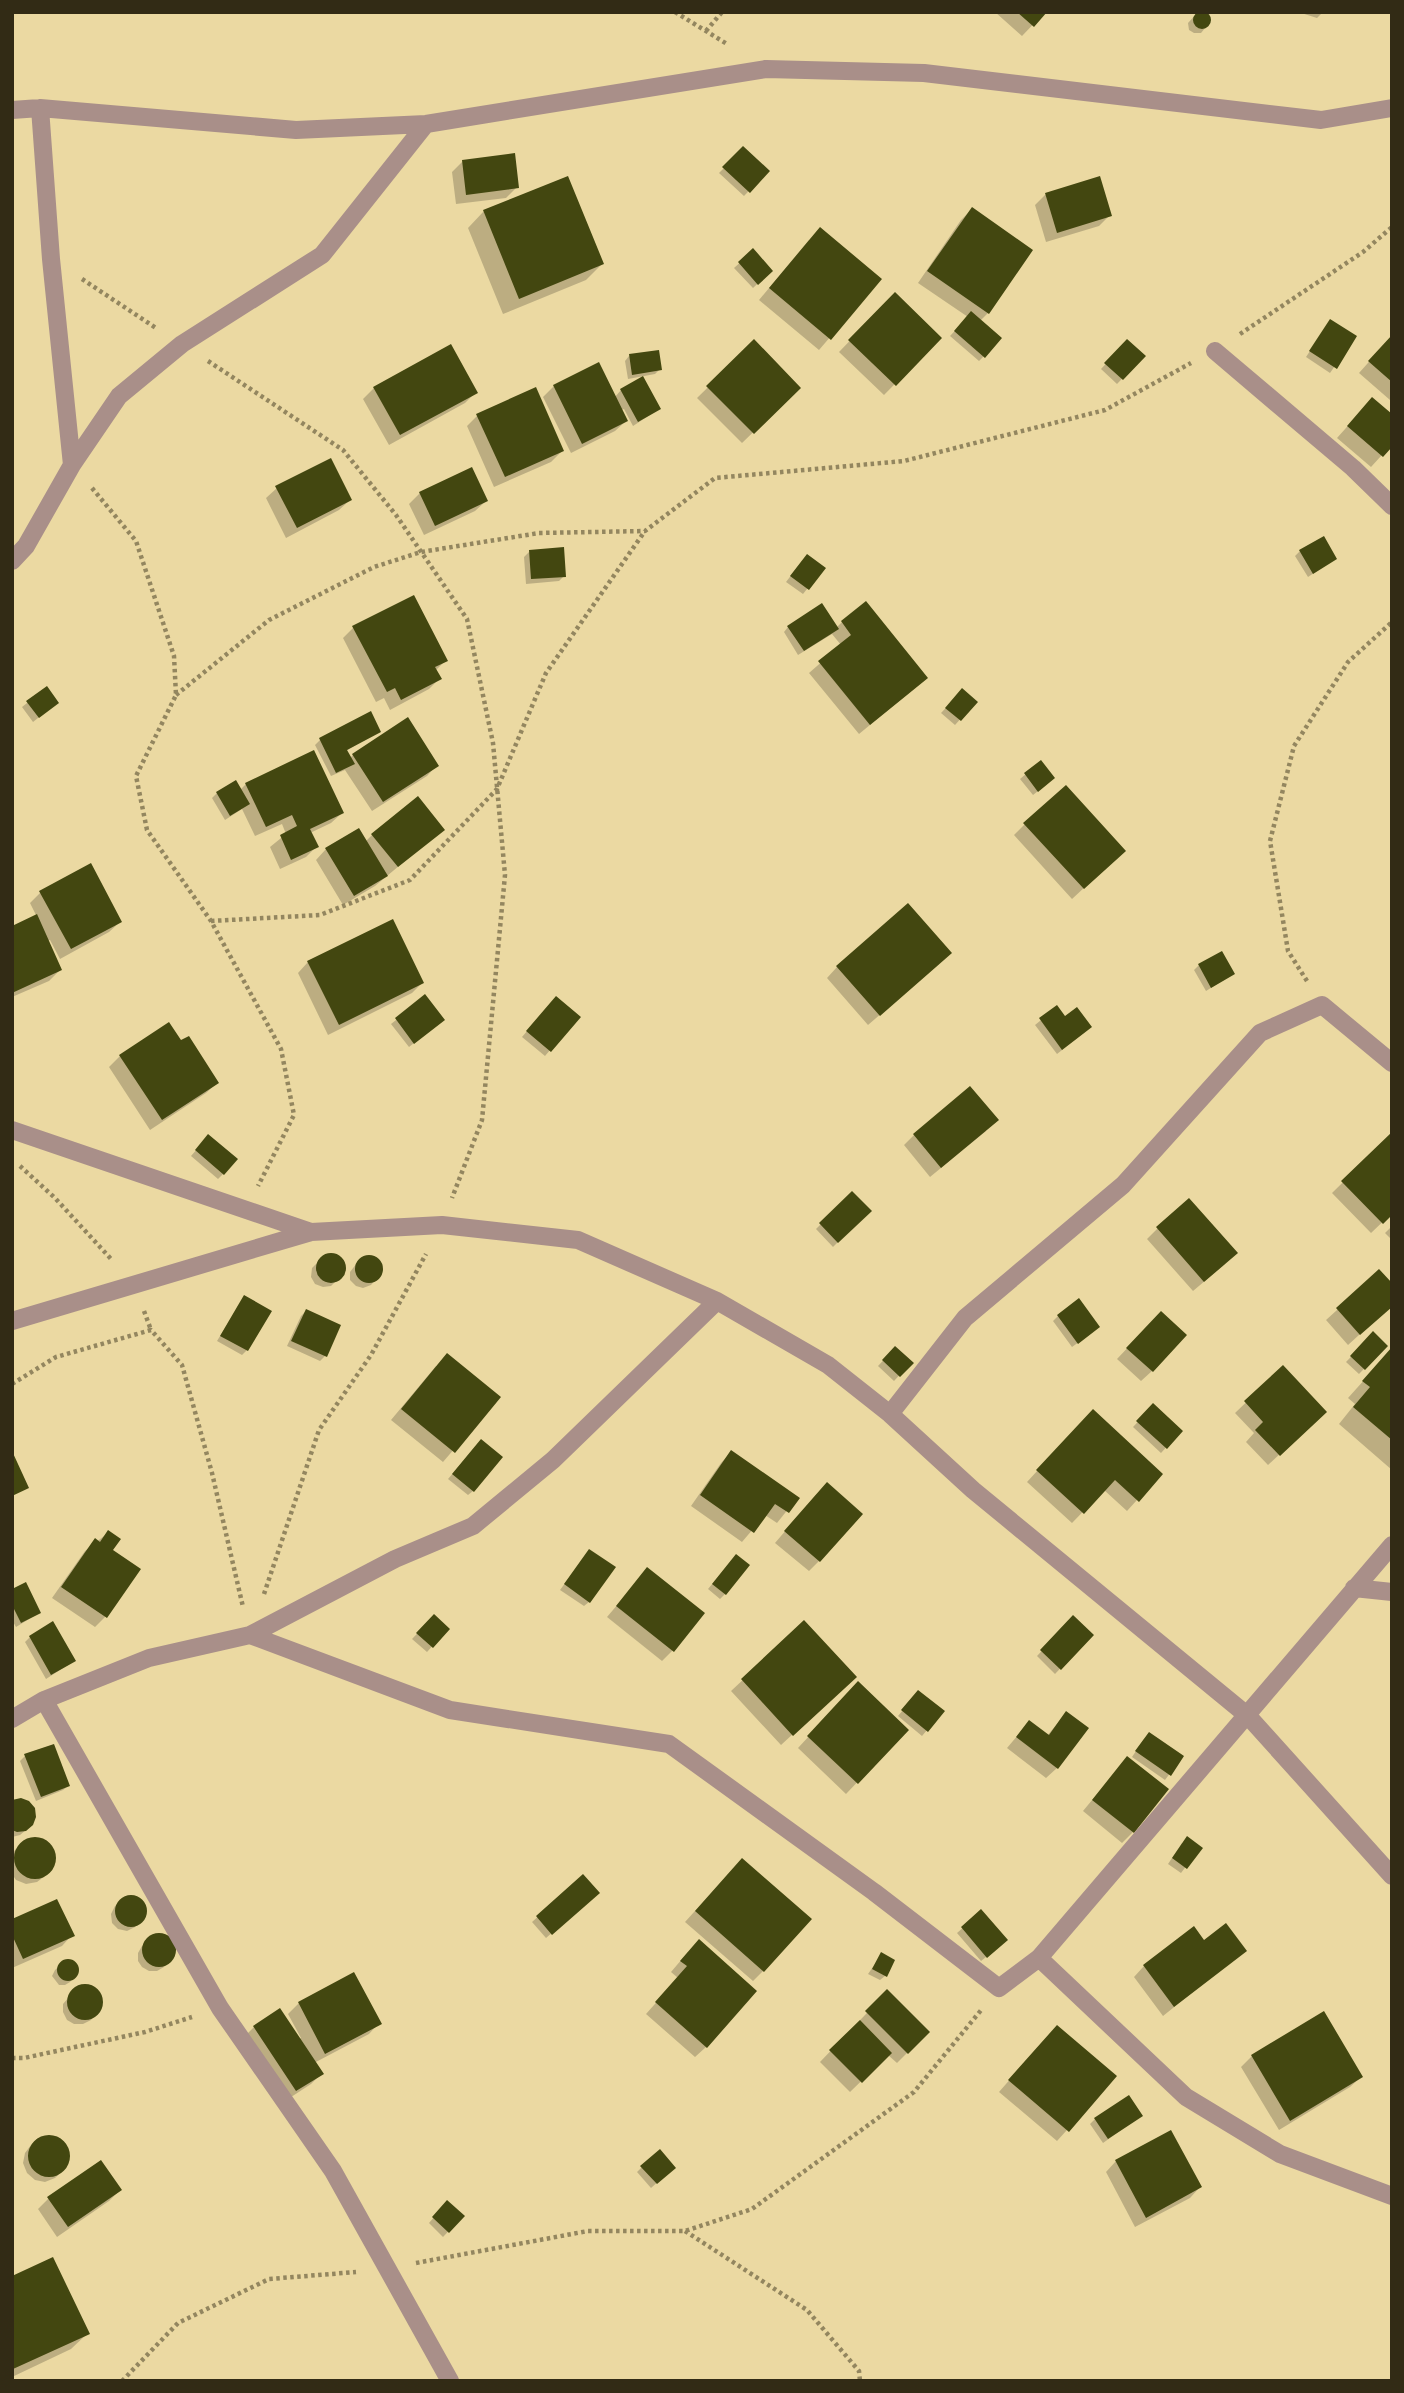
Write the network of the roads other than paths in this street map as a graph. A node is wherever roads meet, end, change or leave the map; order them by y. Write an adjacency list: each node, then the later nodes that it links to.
1 (40, 108): 3 (street); 4 (street); 6 (street)
2 (1392, 108): 4 (street)
3 (12, 110)
4 (426, 124): 6 (street)
5 (1215, 351): 7 (street)
6 (72, 465): 8 (street)
7 (1392, 506)
8 (12, 561)
9 (1392, 1063): 14 (street)
10 (12, 1130): 11 (street)
11 (311, 1232): 12 (street); 13 (street)
12 (717, 1301): 14 (street); 18 (street)
13 (12, 1321)
14 (890, 1414): 20 (street)
15 (1392, 1545): 16 (street)
16 (1354, 1588): 17 (street); 20 (street)
17 (1392, 1592)
18 (250, 1635): 19 (street); 23 (street)
19 (44, 1700): 21 (street); 25 (street)
20 (1248, 1716): 22 (street); 23 (street)
21 (12, 1719)
22 (1392, 1876)
23 (1039, 1958): 24 (street)
24 (1392, 2196)
25 (450, 2381)

